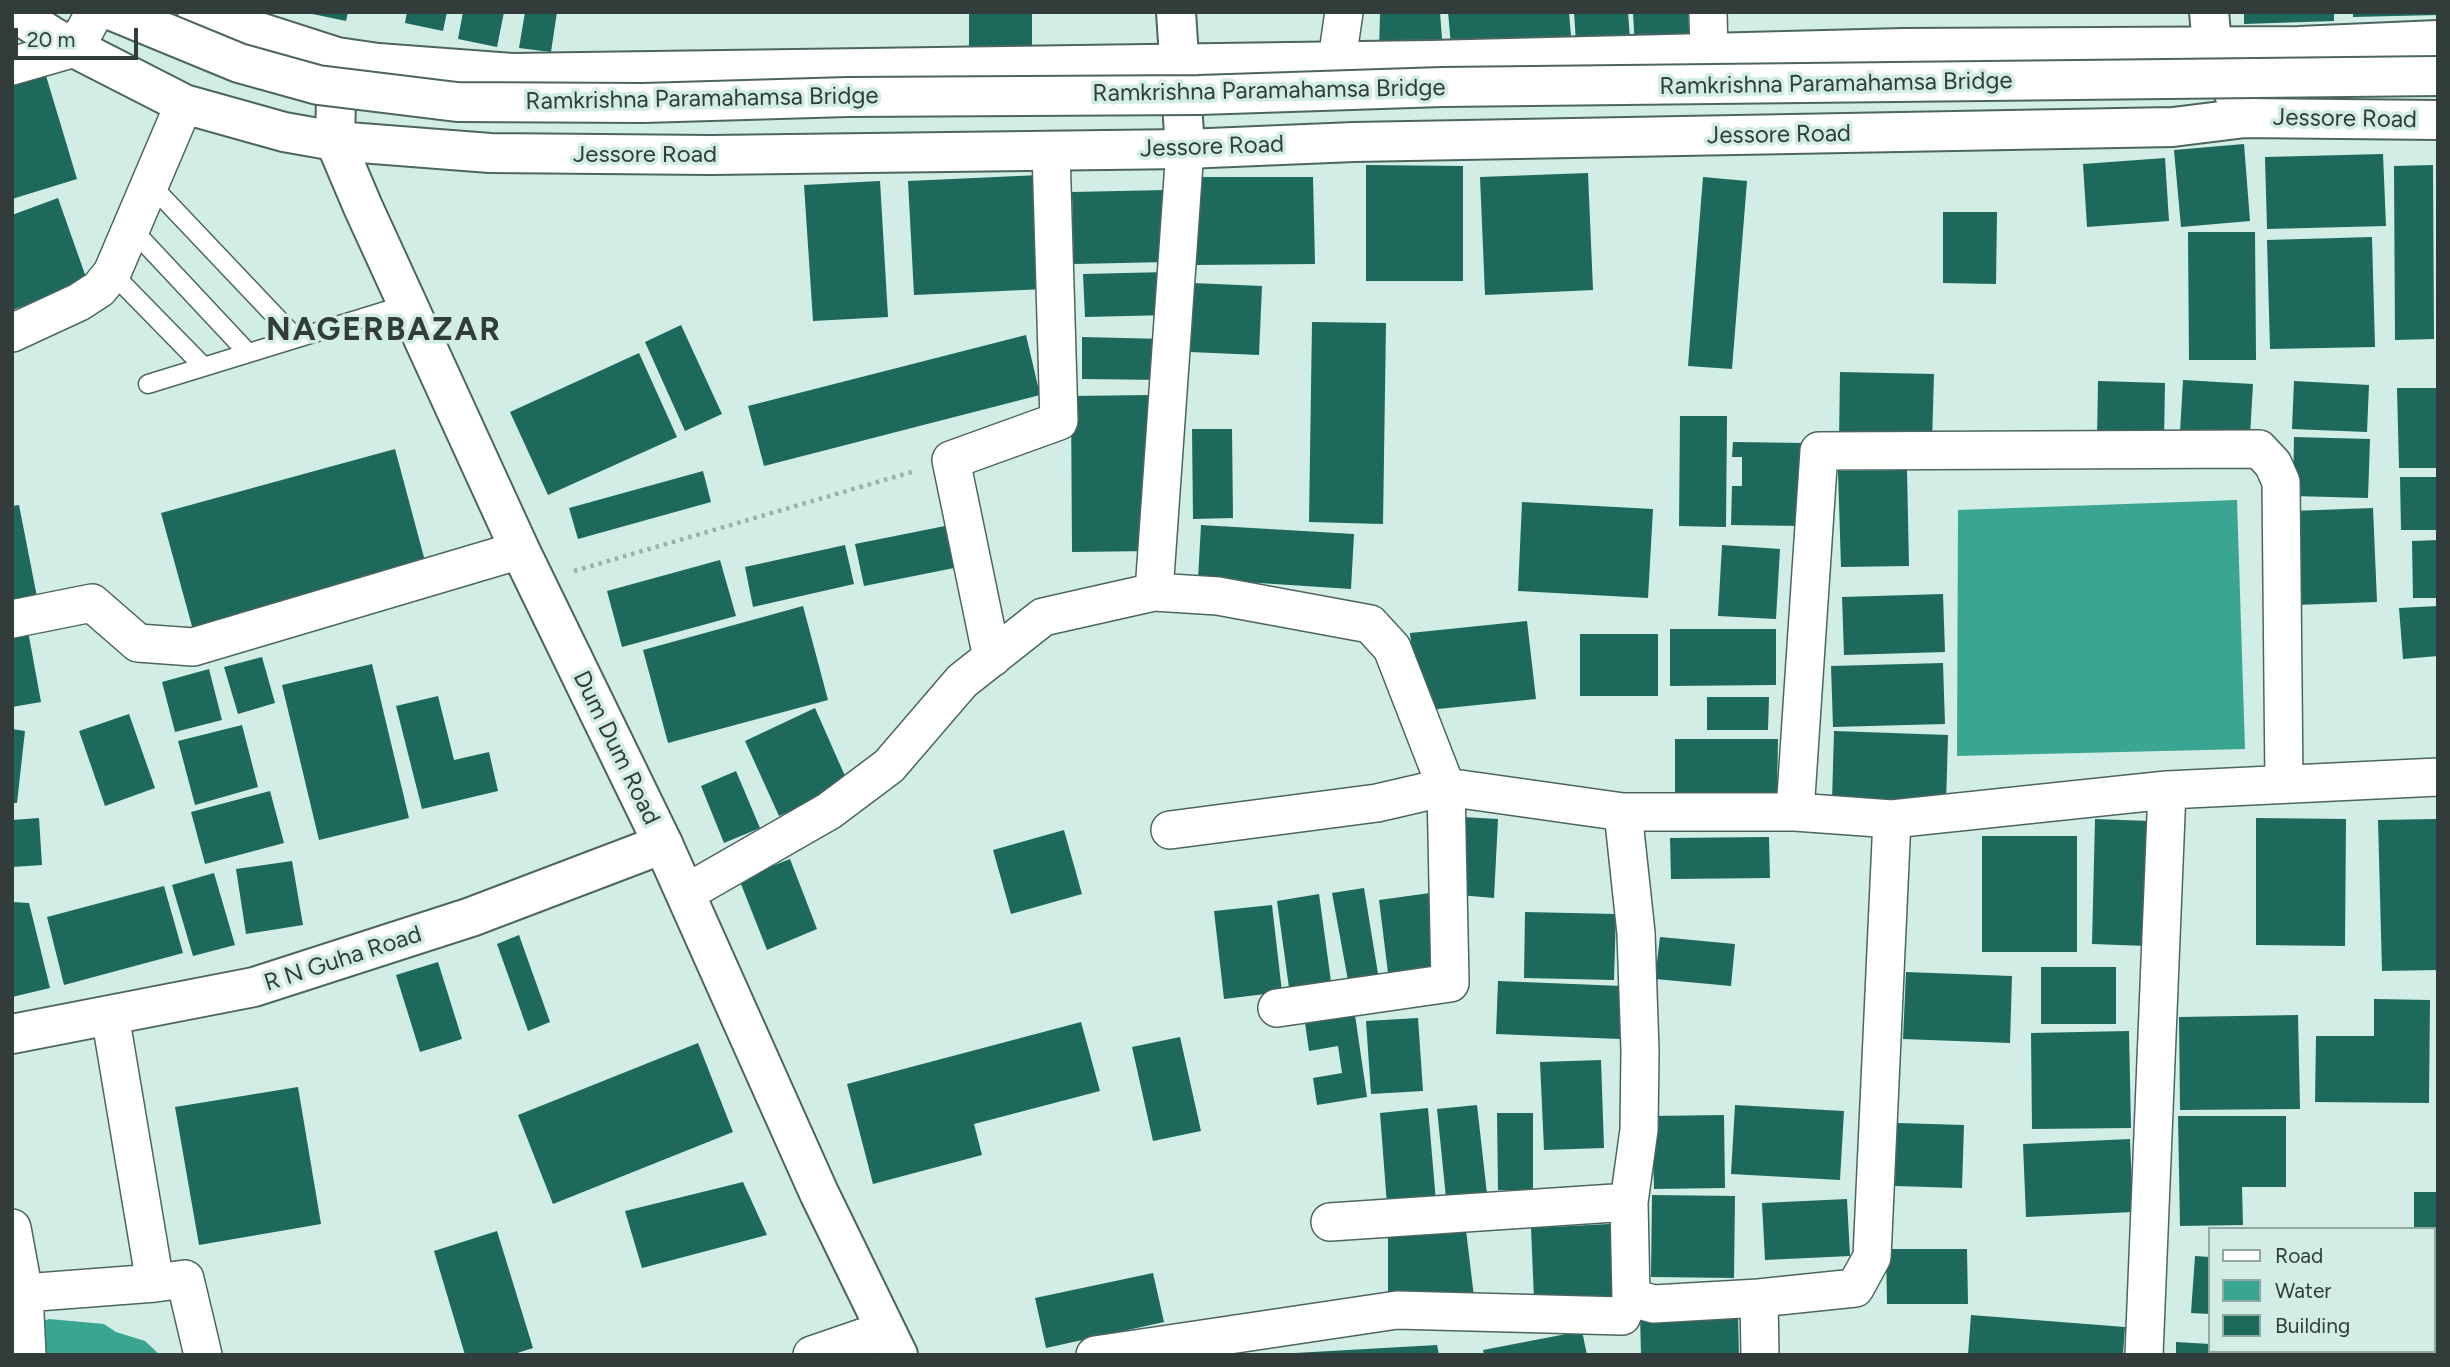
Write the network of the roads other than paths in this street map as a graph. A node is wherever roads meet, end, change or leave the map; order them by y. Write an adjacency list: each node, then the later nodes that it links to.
1 (15, 12): 10 (main road, Jessore Road)
2 (95, 12): 10 (street)
3 (115, 12): 16 (main road, Ramkrishna Paramahamsa Bridge, bridge)
4 (197, 12): 12 (main road)
5 (1176, 12): 14 (main road)
6 (1344, 12): 13 (street)
7 (1708, 12): 11 (street)
8 (2211, 29): 9 (main road); 11 (main road); 18 (main road)
9 (2438, 40)
10 (75, 48): 15 (street); 17 (main road, Jessore Road)
11 (1709, 54): 13 (main road)
12 (337, 57): 14 (main road); 20 (main road)
13 (1337, 60): 14 (main road)
14 (1181, 64): 21 (main road)
15 (12, 66)
16 (2438, 76)
17 (184, 104): 20 (main road, Jessore Road); 23 (street)
18 (2245, 118): 19 (main road, Jessore Road); 21 (main road, Jessore Road)
19 (2438, 120)
20 (335, 141): 22 (main road, Jessore Road); 26 (main road, Dum Dum Road)
21 (1185, 149): 22 (main road, Jessore Road); 33 (street)
22 (1051, 151): 35 (street)
23 (150, 184): 24 (street); 28 (lane)
24 (131, 228): 25 (street); 29 (lane)
25 (112, 273): 27 (street); 30 (lane)
26 (408, 304): 28 (lane); 32 (main road, Dum Dum Road)
27 (12, 333)
28 (296, 338): 29 (lane)
29 (248, 353): 30 (lane)
30 (204, 366): 31 (lane)
31 (148, 384)
32 (528, 566): 34 (street); 44 (main road, Dum Dum Road)
33 (1154, 592): 35 (street); 38 (street)
34 (12, 619)
35 (992, 658): 45 (street)
36 (2438, 777): 37 (street)
37 (2284, 784): 39 (street); 41 (street)
38 (1446, 787): 40 (street); 43 (street); 46 (street)
39 (2167, 790): 42 (street); 62 (street)
40 (1623, 812): 41 (street); 49 (street)
41 (1795, 812): 42 (street)
42 (1892, 818): 54 (street)
43 (1170, 830)
44 (663, 844): 45 (main road, Dum Dum Road); 47 (main road, R N Guha Road)
45 (686, 893): 56 (main road, Dum Dum Road)
46 (1277, 1008)
47 (110, 1015): 48 (main road, R N Guha Road); 52 (street)
48 (12, 1034)
49 (1629, 1202): 50 (street); 54 (street)
50 (1330, 1222)
51 (12, 1228): 53 (street)
52 (155, 1283): 53 (street); 58 (street)
53 (24, 1293): 57 (street)
54 (1759, 1298): 61 (street)
55 (1622, 1316): 60 (street)
56 (891, 1343): 59 (street)
57 (27, 1355)
58 (203, 1355)
59 (812, 1355)
60 (1095, 1355)
61 (1759, 1355)
62 (2144, 1355)

